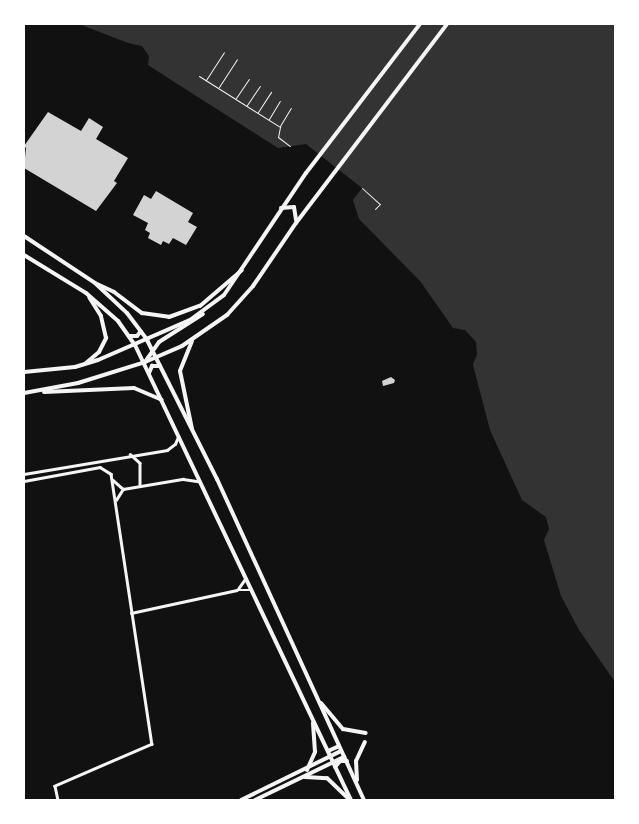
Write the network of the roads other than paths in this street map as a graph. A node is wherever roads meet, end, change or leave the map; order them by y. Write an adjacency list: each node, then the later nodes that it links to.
1 (420, 24): 3 (main road)
2 (447, 24): 4 (main road)
3 (281, 208): 4 (main road); 7 (main road)
4 (296, 223): 14 (main road)
5 (24, 236): 8 (main road)
6 (24, 255): 9 (main road)
7 (247, 264): 8 (main road); 10 (main road)
8 (95, 284): 11 (main road)
9 (86, 293): 12 (main road); 19 (main road)
10 (206, 310): 13 (main road); 16 (main road)
11 (141, 330): 12 (main road); 13 (main road)
12 (130, 336): 15 (main road)
13 (147, 340): 15 (main road); 16 (main road)
14 (192, 340): 17 (main road); 26 (main road)
15 (135, 345): 18 (main road); 19 (main road)
16 (152, 350): 17 (main road); 18 (main road)
17 (156, 357): 18 (main road); 20 (main road)
18 (145, 362): 22 (main road); 23 (main road)
19 (81, 366): 21 (main road)
20 (160, 366): 22 (main road); 26 (main road)
21 (24, 372)
22 (149, 373): 25 (main road)
23 (37, 392): 24 (main road); 25 (main road)
24 (24, 393)
25 (162, 400): 27 (main road)
26 (192, 432): 41 (main road)
27 (178, 435): 28 (street); 32 (main road)
28 (130, 454): 29 (street); 33 (street)
29 (24, 474)
30 (112, 480): 31 (street); 34 (street); 36 (street)
31 (24, 483): 35 (lane)
32 (201, 484): 33 (street); 37 (main road)
33 (139, 486): 34 (street)
34 (123, 489): 36 (street)
35 (24, 494)
36 (115, 502): 40 (street)
37 (245, 577): 38 (street); 39 (main road)
38 (237, 590): 39 (street); 40 (street)
39 (251, 590): 42 (main road)
40 (131, 613): 53 (street)
41 (320, 702): 43 (main road); 45 (main road)
42 (312, 716): 46 (main road); 50 (main road)
43 (366, 733)
44 (365, 742): 52 (main road)
45 (340, 748): 46 (main road); 47 (main road); 48 (main road)
46 (328, 751): 47 (main road)
47 (331, 757): 49 (main road); 50 (main road)
48 (346, 759): 49 (main road); 52 (main road)
49 (335, 765): 51 (main road); 58 (main road)
50 (306, 770): 54 (main road)
51 (306, 776): 55 (main road); 58 (main road)
52 (358, 787): 59 (main road)
53 (58, 800)
54 (241, 800)
55 (255, 800)
56 (296, 800): 57 (street)
57 (311, 800)
58 (351, 800)
59 (364, 800)

